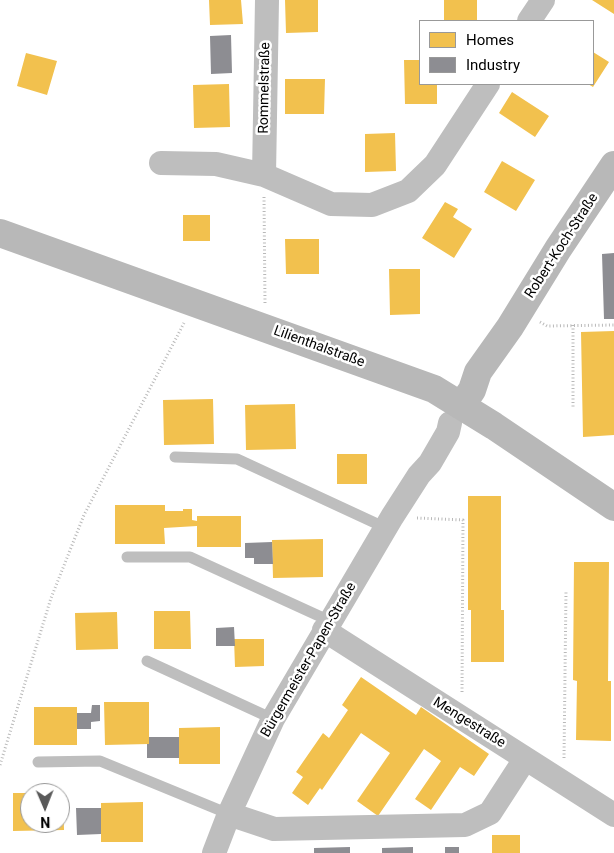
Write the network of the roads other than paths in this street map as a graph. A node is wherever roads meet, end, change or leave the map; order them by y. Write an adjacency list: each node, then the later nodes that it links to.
1 (267, 0): 7 (street, Rommelstraße)
2 (543, 0): 3 (street)
3 (530, 20)
4 (487, 85): 7 (street)
5 (161, 163): 7 (street)
6 (614, 165): 9 (street, Robert-Koch-Straße)
7 (264, 175)
8 (0, 233): 9 (street, Lilienthalstraße)
9 (461, 406): 11 (street, Lilienthalstraße); 12 (street, Bürgermeister-Papen-Straße)
10 (175, 457): 12 (lane)
11 (614, 507)
12 (389, 522): 14 (street, Bürgermeister-Papen-Straße)
13 (126, 558): 14 (lane)
14 (327, 626): 16 (street, Bürgermeister-Papen-Straße); 17 (street, Mengestraße)
15 (146, 661): 16 (lane)
16 (273, 719): 19 (street, Bürgermeister-Papen-Straße)
17 (526, 759): 19 (street); 20 (street, Mengestraße)
18 (38, 762): 19 (lane)
19 (229, 814): 21 (street, Bürgermeister-Papen-Straße)
20 (614, 815)
21 (214, 853)

